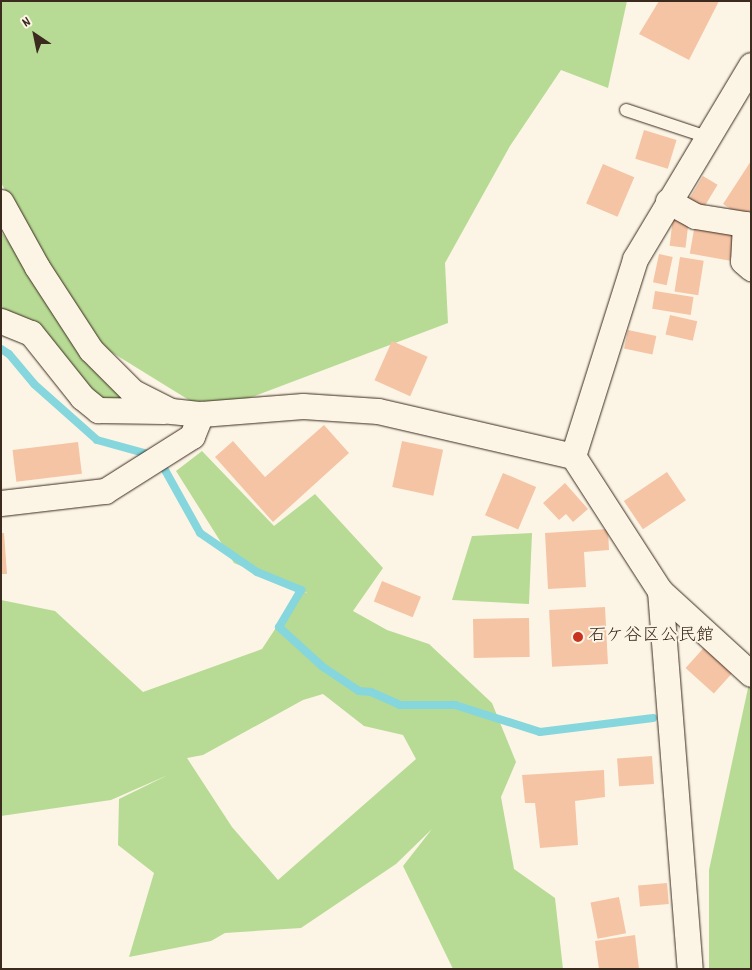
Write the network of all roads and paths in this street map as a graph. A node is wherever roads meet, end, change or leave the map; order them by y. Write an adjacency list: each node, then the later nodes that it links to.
1 (751, 64): 3 (street)
2 (626, 110): 3 (lane)
3 (707, 137): 4 (street)
4 (668, 201): 6 (street); 10 (street)
5 (1, 202): 8 (street)
6 (751, 268)
7 (1, 321): 8 (street)
8 (171, 411): 9 (street)
9 (201, 414): 10 (street); 11 (street)
10 (573, 456): 12 (street)
11 (1, 503)
12 (660, 591): 13 (street); 14 (street)
13 (751, 674)
14 (690, 969)

